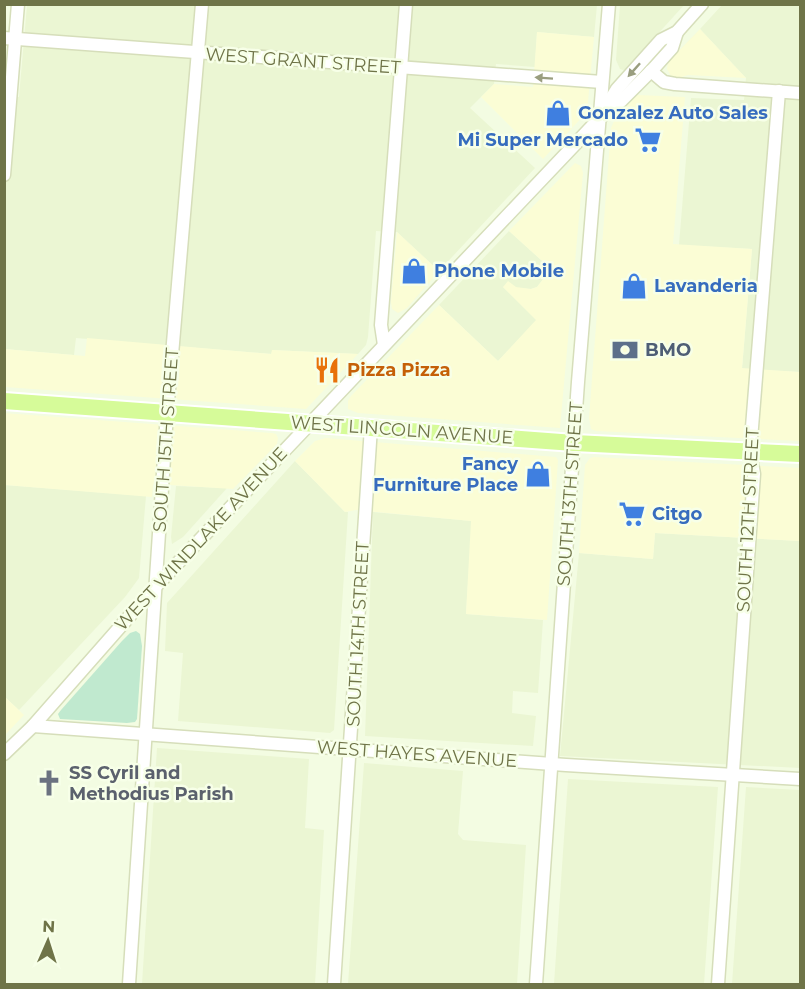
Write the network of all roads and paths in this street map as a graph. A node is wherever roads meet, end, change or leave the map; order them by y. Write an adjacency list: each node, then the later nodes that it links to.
1 (18, 4): 7 (street)
2 (202, 4): 8 (street, SOUTH 15TH STREET)
3 (406, 4): 9 (street)
4 (609, 4): 11 (street, SOUTH 13TH STREET)
5 (702, 4): 6 (street, WEST WINDLAKE AVENUE)
6 (677, 32): 10 (street, WEST WINDLAKE AVENUE); 14 (street, WEST WINDLAKE AVENUE, one-way to 14)
7 (10, 39): 8 (street, WEST GRANT STREET); 15 (street)
8 (198, 54): 9 (street, WEST GRANT STREET); 18 (street, SOUTH 15TH STREET)
9 (401, 68): 11 (street, WEST GRANT STREET, one-way to 9); 16 (street)
10 (651, 71): 12 (street); 14 (street, WEST WINDLAKE AVENUE)
11 (602, 82): 14 (street, SOUTH 13TH STREET)
12 (780, 91): 13 (street); 22 (street, SOUTH 12TH STREET)
13 (801, 93)
14 (599, 119): 16 (street, WEST WINDLAKE AVENUE); 21 (street, SOUTH 13TH STREET)
15 (4, 175)
16 (384, 345): 19 (street, WEST WINDLAKE AVENUE)
17 (4, 400): 18 (main road, WEST LINCOLN AVENUE)
18 (167, 412): 19 (main road, WEST LINCOLN AVENUE); 24 (street, SOUTH 15TH STREET)
19 (309, 423): 20 (main road, WEST LINCOLN AVENUE); 24 (street, WEST WINDLAKE AVENUE)
20 (371, 428): 21 (main road, WEST LINCOLN AVENUE); 27 (street, SOUTH 14TH STREET)
21 (574, 443): 22 (main road, WEST LINCOLN AVENUE); 29 (street, SOUTH 13TH STREET)
22 (750, 452): 23 (main road, WEST LINCOLN AVENUE); 30 (street, SOUTH 12TH STREET)
23 (801, 454)
24 (156, 586): 25 (street, WEST WINDLAKE AVENUE); 26 (street, SOUTH 15TH STREET)
25 (33, 726): 26 (street, WEST HAYES AVENUE); 28 (street, WEST WINDLAKE AVENUE)
26 (144, 734): 27 (street, WEST HAYES AVENUE); 32 (street, SOUTH 15TH STREET)
27 (351, 750): 29 (street, WEST HAYES AVENUE); 33 (street, SOUTH 14TH STREET)
28 (4, 754)
29 (551, 764): 30 (street, WEST HAYES AVENUE); 34 (street, SOUTH 13TH STREET)
30 (732, 776): 31 (street, WEST HAYES AVENUE); 35 (street, SOUTH 12TH STREET)
31 (801, 779)
32 (129, 984)
33 (334, 984)
34 (536, 984)
35 (718, 984)

